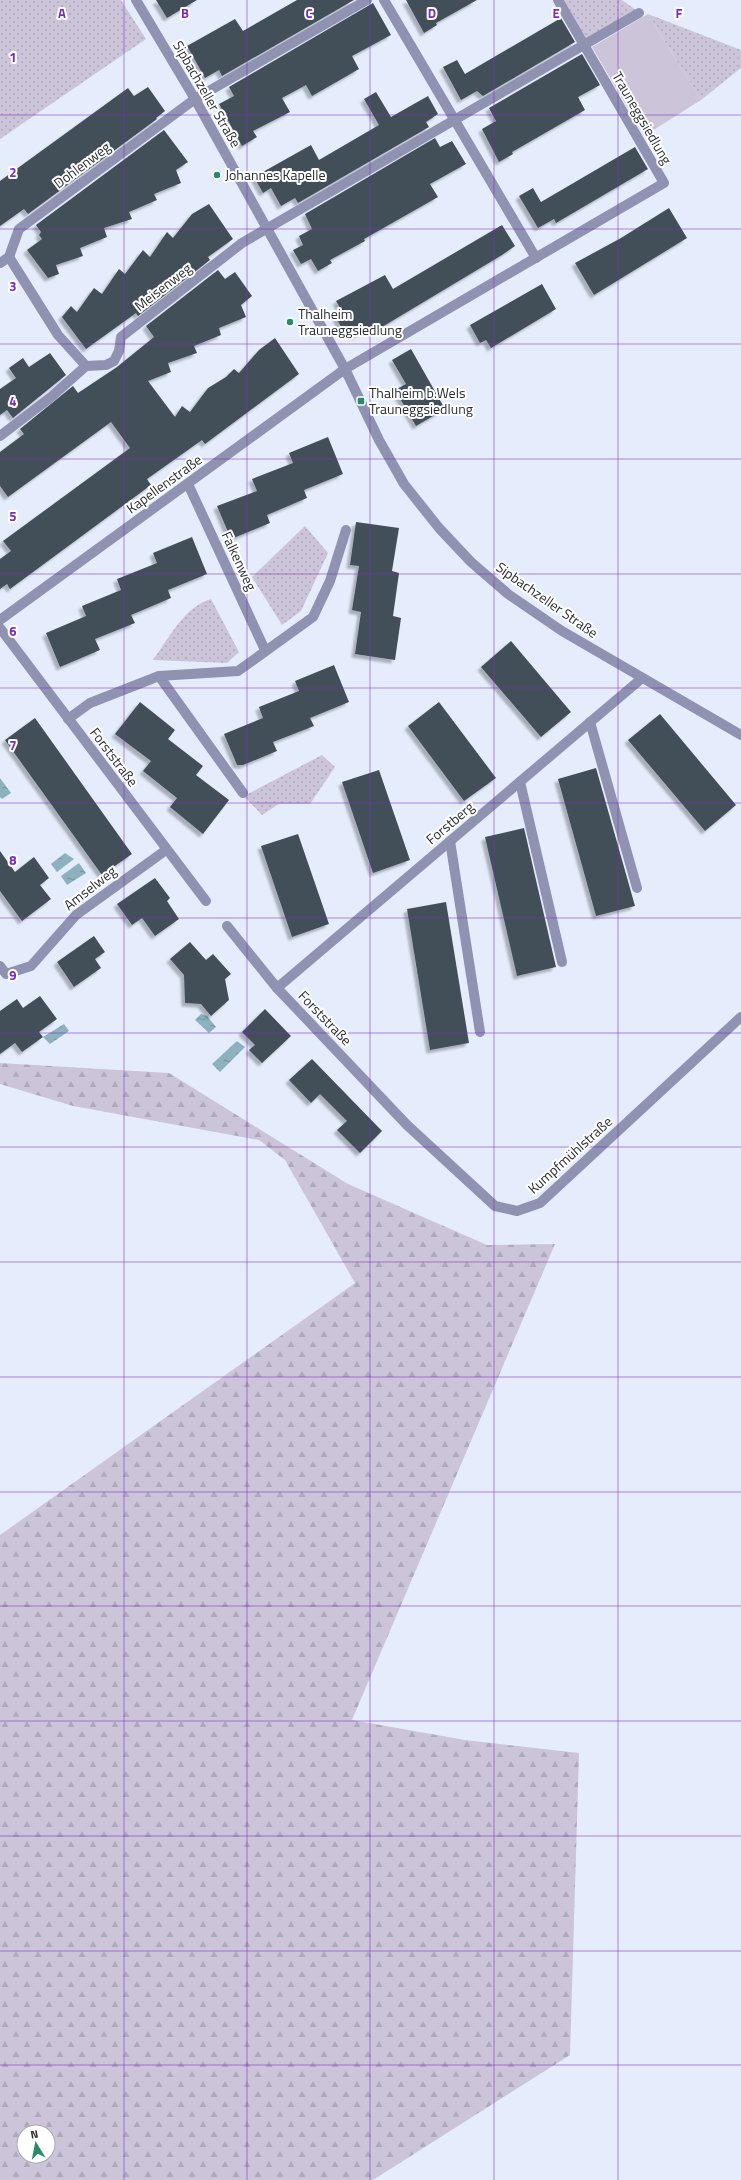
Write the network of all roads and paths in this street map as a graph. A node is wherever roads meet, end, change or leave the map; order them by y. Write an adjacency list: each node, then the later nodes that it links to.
1 (136, 0): 7 (street, Sipbachzeller Straße)
2 (367, 0): 7 (street, Dohlenweg)
3 (384, 0): 8 (street)
4 (558, 0): 6 (street, Trauneggsiedlung)
5 (639, 13): 6 (street)
6 (583, 45): 8 (street); 11 (street, Trauneggsiedlung)
7 (195, 99): 9 (street, Sipbachzeller Straße); 10 (street, Dohlenweg)
8 (456, 120): 9 (street); 11 (street)
9 (267, 230): 13 (street, Meisenweg); 14 (street, Sipbachzeller Straße)
10 (9, 257): 12 (street); 13 (street)
11 (536, 258): 14 (street, Trauneggsiedlung)
12 (0, 263)
13 (86, 366): 15 (street)
14 (345, 369): 16 (street, Kapellenstraße); 22 (street, Sipbachzeller Straße)
15 (0, 436)
16 (188, 484): 18 (street, Kapellenstraße); 20 (street, Falkenweg)
17 (346, 530): 20 (street)
18 (0, 620)
19 (0, 628): 23 (street, Forststraße)
20 (265, 650): 21 (street)
21 (159, 676): 23 (street); 27 (street)
22 (641, 679): 24 (street, Forstberg); 25 (street, Sipbachzeller Straße)
23 (68, 719): 29 (street, Forststraße)
24 (590, 722): 26 (street, Forstberg); 30 (street)
25 (741, 736)
26 (520, 782): 28 (street, Forstberg); 33 (street)
27 (243, 793)
28 (450, 841): 35 (street, Forstberg); 37 (street)
29 (166, 850): 31 (street, Forststraße); 34 (street, Amselweg)
30 (637, 888)
31 (206, 901)
32 (227, 926): 35 (street, Forststraße)
33 (562, 962)
34 (0, 966)
35 (277, 988): 38 (street, Forststraße)
36 (741, 1017): 38 (street, Kumpfmühlstraße)
37 (480, 1032)
38 (407, 1125)

